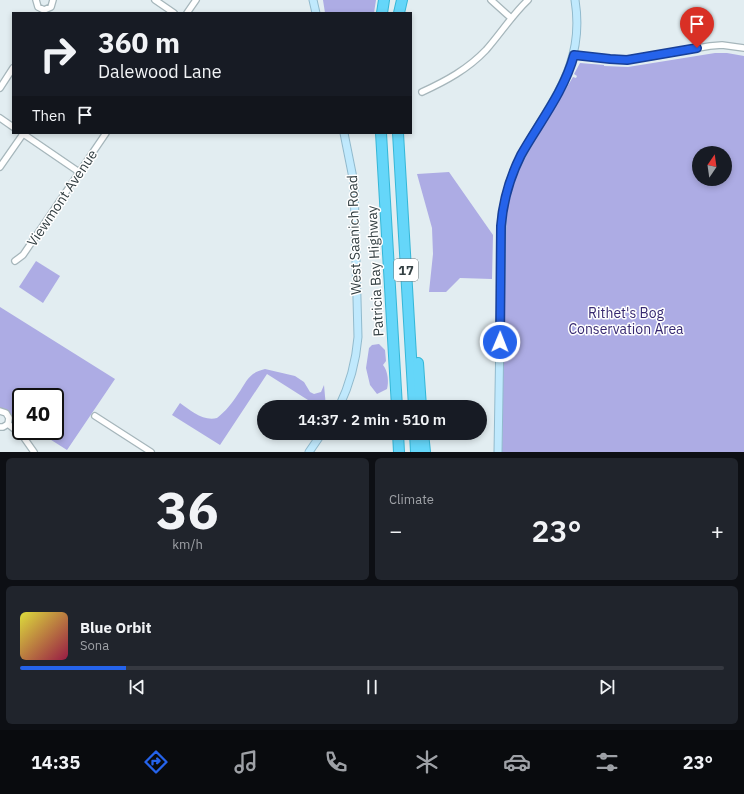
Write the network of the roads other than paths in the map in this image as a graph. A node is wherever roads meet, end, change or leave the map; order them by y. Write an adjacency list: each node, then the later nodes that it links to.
1 (36, 0): 2 (street)
2 (53, 0)
3 (155, 0): 12 (street)
4 (196, 0): 13 (street)
5 (313, 0): 14 (street)
6 (380, 0): 15 (highway)
7 (384, 0): 16 (highway)
8 (402, 0): 17 (highway)
9 (491, 0): 18 (street)
10 (528, 0): 18 (street)
11 (575, 0): 20 (street)
12 (173, 12)
13 (188, 12)
14 (316, 12)
15 (382, 12)
16 (382, 12)
17 (399, 12)
18 (511, 18): 23 (street)
19 (744, 48): 20 (street)
20 (574, 55): 54 (street)
21 (12, 70): 22 (street)
22 (0, 88)
23 (422, 92)
24 (0, 118): 25 (street)
25 (12, 126)
26 (21, 134): 32 (street)
27 (23, 134): 33 (street)
28 (105, 134): 33 (street, Viewmont Avenue)
29 (344, 134): 36 (street, West Saanich Road)
30 (381, 134): 37 (highway, Patricia Bay Highway / 17)
31 (398, 134): 34 (highway, 17)
32 (0, 167)
33 (79, 172): 35 (street, Viewmont Avenue)
34 (403, 216): 38 (highway, 17); 39 (highway)
35 (15, 261)
36 (342, 400)
37 (397, 400)
38 (414, 400)
39 (420, 400)
40 (0, 411): 42 (street)
41 (95, 416): 50 (street)
42 (8, 424): 43 (street); 49 (street)
43 (0, 427)
44 (317, 440): 51 (street)
45 (398, 440): 48 (highway)
46 (415, 440): 52 (highway)
47 (424, 440): 53 (highway)
48 (399, 450)
49 (34, 452)
50 (152, 452)
51 (309, 452)
52 (416, 452)
53 (425, 452)
54 (498, 452)

